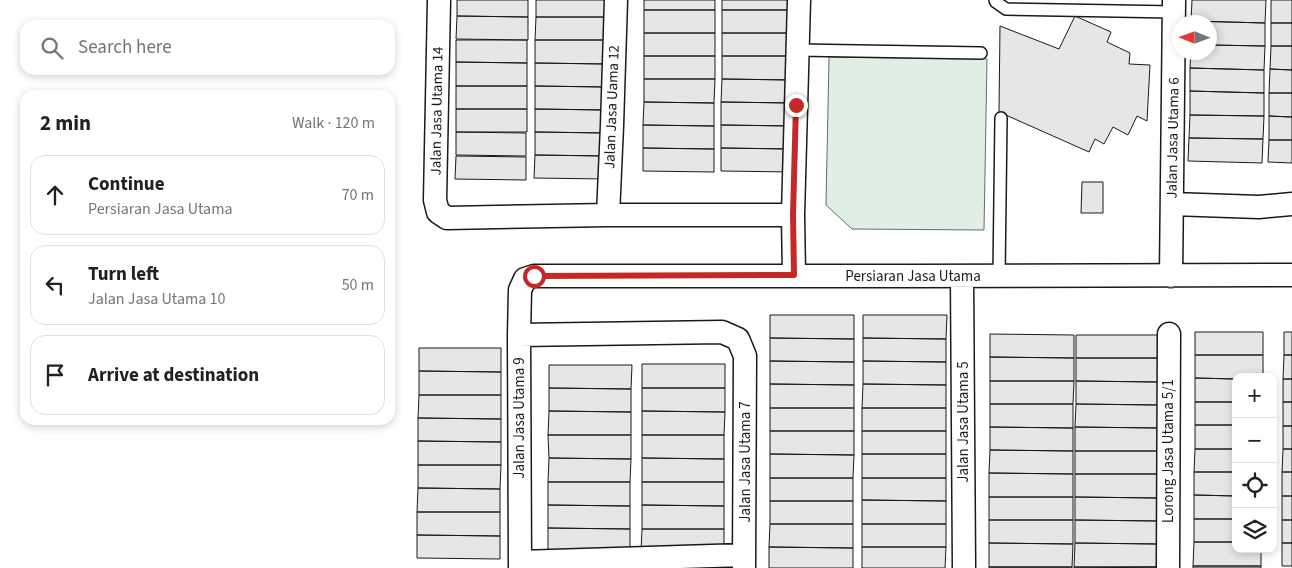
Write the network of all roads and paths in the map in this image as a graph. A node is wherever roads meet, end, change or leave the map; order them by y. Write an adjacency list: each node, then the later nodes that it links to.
1 (439, 0): 11 (street, Jalan Jasa Utama 14)
2 (616, 0): 11 (street, Jalan Jasa Uama 12)
3 (799, 0): 6 (street)
4 (995, 0): 5 (lane)
5 (1174, 6): 9 (street, Jalan Jasa Utama 6)
6 (797, 50): 7 (lane); 12 (street)
7 (981, 53)
8 (1001, 118): 16 (lane)
9 (1172, 204): 10 (street); 17 (street, Jalan Jasa Utama 6)
10 (1292, 204)
11 (608, 215): 12 (street)
12 (793, 215): 13 (street)
13 (794, 275): 15 (street, Persiaran Jasa Utama); 18 (street, Persiaran Jasa Utama)
14 (1292, 275): 17 (street, Persiaran Jasa Utama)
15 (534, 276): 20 (street, Jalan Jasa Utama 9)
16 (998, 276): 17 (street, Persiaran Jasa Utama); 18 (street, Persiaran Jasa Utama)
17 (1171, 276)
18 (962, 277): 23 (street, Jalan Jasa Utama 5)
19 (1169, 334): 24 (street, Lorong Jasa Utama 5/1)
20 (519, 335): 21 (street, Jalan Jasa Utama 7); 22 (street, Jalan Jasa Utama 9)
21 (744, 562): 22 (street)
22 (520, 565)
23 (964, 568)
24 (1168, 568)

